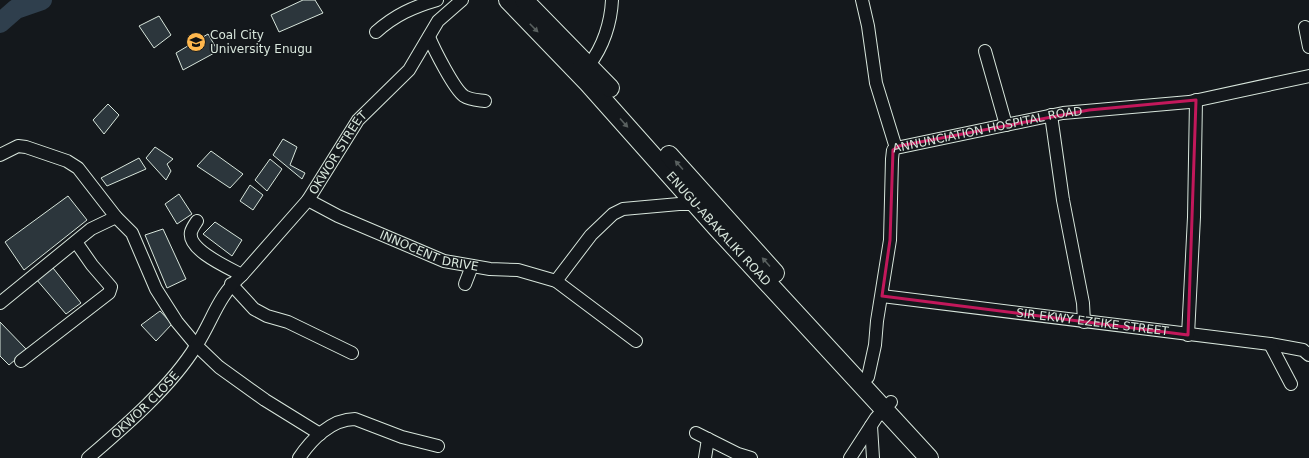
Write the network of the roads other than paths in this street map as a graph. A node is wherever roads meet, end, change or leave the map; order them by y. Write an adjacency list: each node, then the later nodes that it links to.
1 (437, 0): 8 (street)
2 (462, 0): 9 (street, OKWOR STREET)
3 (508, 0): 21 (highway, ENUGU-ABAKALIKI ROAD, one-way to 21)
4 (524, 0): 12 (highway, ENUGU-ABAKALIKI ROAD)
5 (612, 0): 12 (street)
6 (862, 0): 18 (street)
7 (1305, 27): 10 (street)
8 (376, 32)
9 (429, 37): 15 (street); 20 (street, OKWOR STREET)
10 (1309, 47)
11 (985, 51): 17 (street)
12 (589, 65): 21 (highway, ENUGU-ABAKALIKI ROAD, one-way to 12)
13 (1309, 76): 14 (street, ANNUNCIATION HOSPITAL ROAD)
14 (1196, 100): 16 (street, ANNUNCIATION HOSPITAL ROAD); 34 (street)
15 (485, 101)
16 (1051, 115): 17 (street, ANNUNCIATION HOSPITAL ROAD); 33 (street)
17 (1006, 125): 18 (street, ANNUNCIATION HOSPITAL ROAD)
18 (896, 148): 30 (street, ANNUNCIATION HOSPITAL ROAD)
19 (0, 155): 22 (street)
20 (308, 200): 25 (street, INNOCENT DRIVE); 26 (street, OKWOR STREET)
21 (704, 203): 27 (street); 41 (highway, ENUGU-ABAKALIKI ROAD, one-way to 21); 43 (highway, ENUGU-ABAKALIKI ROAD)
22 (116, 217): 24 (street); 37 (street)
23 (197, 221): 26 (street)
24 (76, 242): 31 (street); 40 (street)
25 (472, 266): 27 (street, INNOCENT DRIVE); 29 (street)
26 (242, 275): 28 (street, OKWOR STREET)
27 (556, 281): 35 (street)
28 (231, 284): 32 (street, OKWOR STREET); 39 (street)
29 (465, 284)
30 (882, 296): 33 (street, SIR EKWY EZEIKE STREET); 41 (street, ANNUNCIATION HOSPITAL ROAD)
31 (0, 303)
32 (214, 309): 37 (street, OKWOR CLOSE)
33 (1084, 322): 34 (street, SIR EKWY EZEIKE STREET)
34 (1188, 334): 36 (street, SIR EKWY EZEIKE STREET)
35 (636, 341)
36 (1270, 344): 38 (street, SIR EKWY EZEIKE STREET); 42 (street)
37 (197, 346): 46 (street); 49 (street, OKWOR CLOSE)
38 (1306, 353)
39 (352, 354)
40 (21, 361)
41 (868, 377): 43 (highway, ENUGU-ABAKALIKI ROAD)
42 (1291, 384)
43 (888, 405): 44 (street); 55 (highway, ENUGU-ABAKALIKI ROAD); 56 (highway, ENUGU-ABAKALIKI ROAD)
44 (871, 426): 53 (street); 54 (street)
45 (696, 433): 47 (street)
46 (320, 434): 48 (street); 50 (street)
47 (708, 439): 51 (street); 52 (street)
48 (438, 446)
49 (88, 458)
50 (299, 458)
51 (705, 458)
52 (751, 458)
53 (850, 458)
54 (873, 458)
55 (930, 458)
56 (941, 458)

